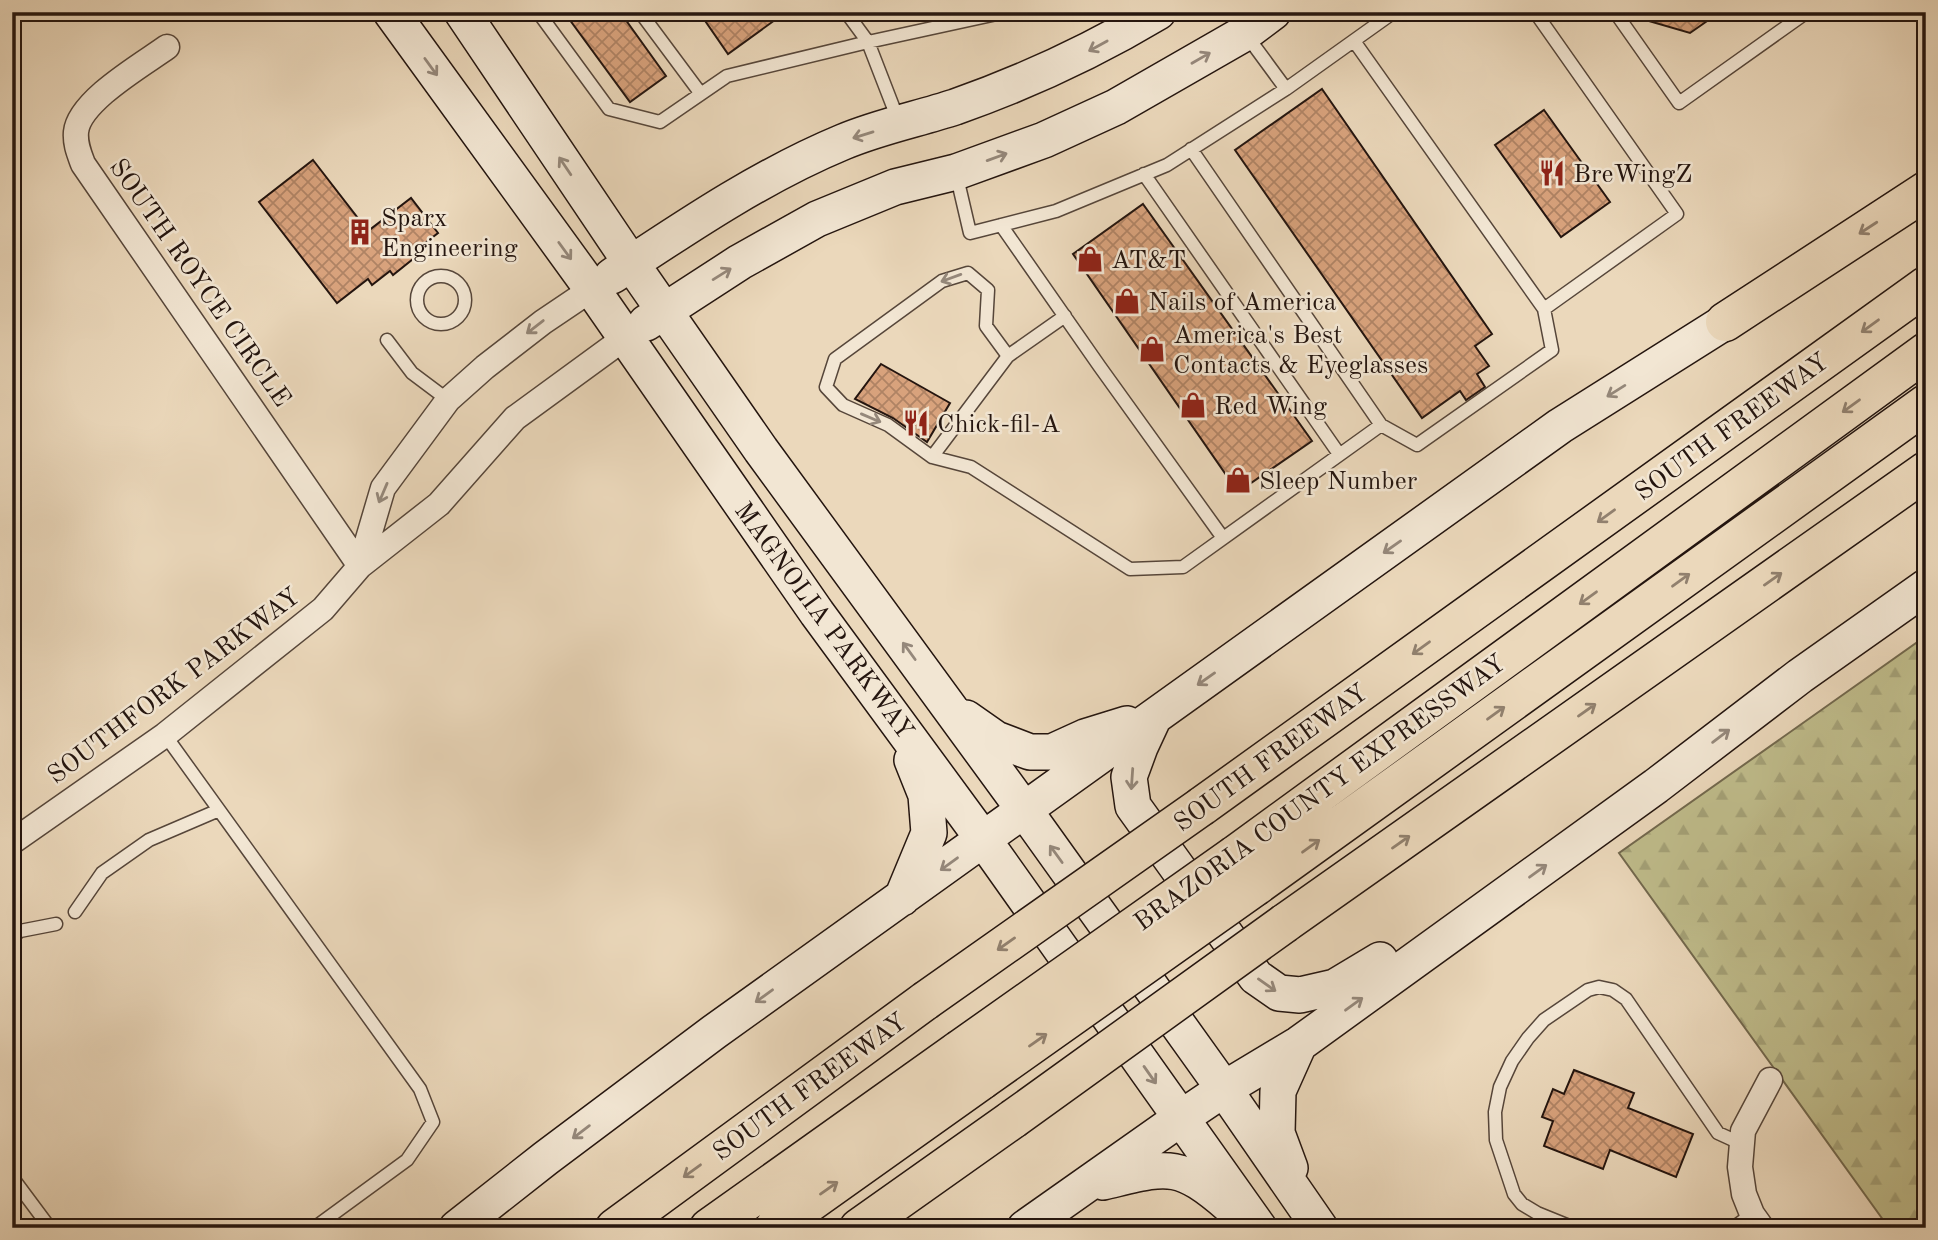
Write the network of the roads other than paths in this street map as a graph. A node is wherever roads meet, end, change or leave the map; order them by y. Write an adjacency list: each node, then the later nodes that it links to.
1 (391, 12): 27 (main road, MAGNOLIA PARKWAY, one-way to 27)
2 (461, 12): 25 (main road, MAGNOLIA PARKWAY, one-way to 2)
3 (538, 12): 18 (lane)
4 (640, 12): 18 (lane)
5 (846, 12): 15 (lane)
6 (1006, 12): 15 (lane)
7 (1158, 12): 19 (main road, one-way to 19)
8 (1273, 12): 13 (main road)
9 (1394, 12): 14 (lane)
10 (1535, 12): 28 (lane)
11 (1615, 12): 12 (lane)
12 (1807, 12)
13 (1238, 22): 17 (lane); 21 (main road, one-way to 13)
14 (1354, 41): 17 (lane); 28 (lane)
15 (868, 42): 18 (lane); 19 (lane)
16 (167, 47): 43 (street, SOUTH ROYCE CIRCLE)
17 (1286, 89): 20 (lane)
18 (701, 94)
19 (900, 124): 25 (main road, one-way to 25)
20 (1191, 149): 22 (lane); 38 (lane)
21 (956, 172): 24 (lane); 29 (main road, one-way to 21)
22 (1144, 174): 24 (lane); 39 (lane)
23 (1926, 191): 31 (highway, one-way to 31)
24 (1001, 225): 30 (lane)
25 (631, 263): 27 (main road); 29 (main road, MAGNOLIA PARKWAY)
26 (1926, 286): 70 (highway, SOUTH FREEWAY, one-way to 70, bridge)
27 (592, 289): 32 (main road, MAGNOLIA PARKWAY); 36 (street, SOUTHFORK PARKWAY, one-way to 36)
28 (1544, 309): 38 (lane)
29 (664, 310): 32 (main road); 45 (main road, MAGNOLIA PARKWAY, one-way to 29)
30 (1065, 316): 35 (lane); 42 (lane)
31 (1725, 322): 46 (main road, one-way to 46)
32 (626, 337): 43 (street, SOUTHFORK PARKWAY); 47 (main road, MAGNOLIA PARKWAY)
33 (387, 340): 36 (lane)
34 (1926, 352): 71 (highway, BRAZORIA COUNTY EXPRESSWAY, one-way to 71, bridge)
35 (1008, 356): 40 (lane); 40 (lane, one-way to 40)
36 (448, 400): 43 (street, SOUTHFORK PARKWAY, one-way to 43)
37 (1926, 404): 72 (highway, BRAZORIA COUNTY EXPRESSWAY, one-way to 37, bridge)
38 (1381, 425): 39 (lane)
39 (1339, 454): 42 (lane)
40 (932, 457): 42 (lane)
41 (1926, 471): 73 (highway, one-way to 41, bridge)
42 (1223, 538)
43 (360, 566): 48 (street, SOUTHFORK PARKWAY)
44 (1926, 587): 56 (main road, one-way to 44)
45 (949, 706): 46 (main road); 50 (main road, MAGNOLIA PARKWAY)
46 (1155, 716): 50 (main road); 56 (main road, one-way to 56)
47 (897, 721): 51 (main road, MAGNOLIA PARKWAY); 53 (main road)
48 (165, 735): 49 (lane); 52 (street, SOUTHFORK PARKWAY)
49 (219, 810): 54 (lane); 68 (lane)
50 (1025, 811): 51 (main road); 60 (main road, MAGNOLIA PARKWAY, one-way to 50)
51 (984, 839): 53 (main road, one-way to 53); 61 (main road, MAGNOLIA PARKWAY, one-way to 61)
52 (12, 842)
53 (902, 898): 69 (main road, one-way to 69)
54 (75, 912)
55 (56, 924): 57 (lane)
56 (1459, 929): 58 (main road, one-way to 56)
57 (12, 937)
58 (1298, 1044): 60 (main road); 65 (main road)
59 (1770, 1080): 62 (street)
60 (1224, 1089): 61 (main road); 65 (main road, MAGNOLIA PARKWAY)
61 (1181, 1118): 64 (main road); 75 (main road, MAGNOLIA PARKWAY)
62 (1742, 1144): 66 (street); 76 (lane)
63 (12, 1177): 67 (lane)
64 (1082, 1187): 74 (main road); 75 (main road)
65 (1312, 1216)
66 (1749, 1223)
67 (50, 1228)
68 (314, 1228)
69 (457, 1228)
70 (615, 1228)
71 (709, 1228)
72 (774, 1228)
73 (859, 1228)
74 (1025, 1228)
75 (1258, 1228)
76 (1574, 1228)

